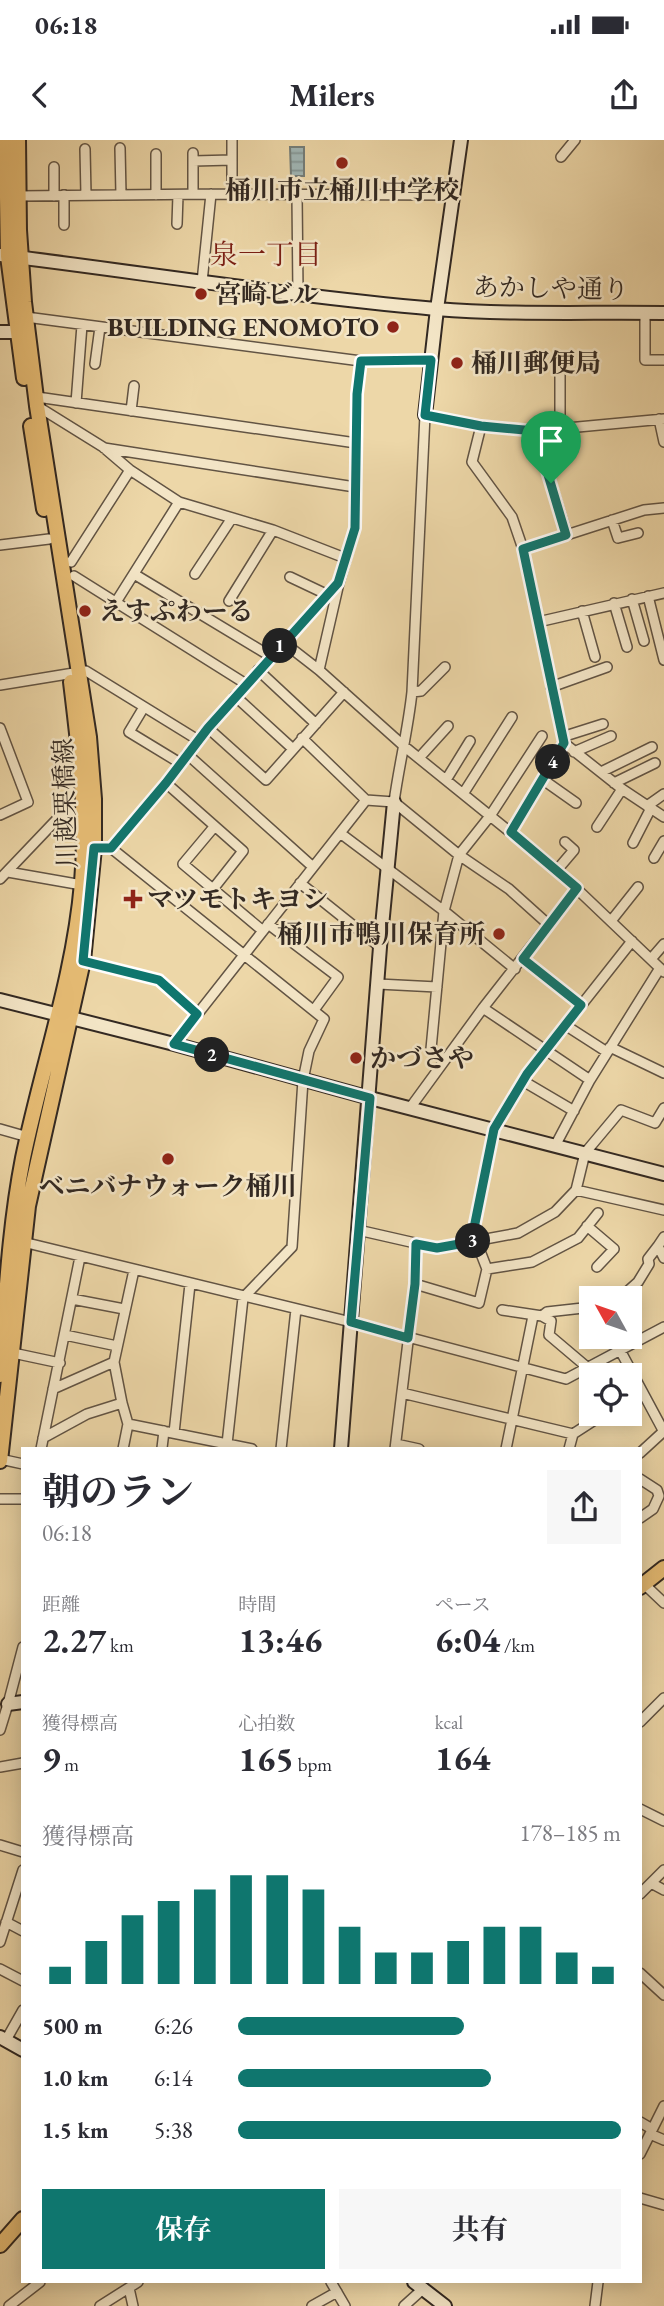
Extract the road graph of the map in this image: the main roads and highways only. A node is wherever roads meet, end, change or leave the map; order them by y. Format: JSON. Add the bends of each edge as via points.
{"nodes":[{"id":1,"x":5,"y":140,"type":"edge"},
{"id":2,"x":20,"y":140,"type":"edge"},
{"id":3,"x":12,"y":162,"type":"junction"},
{"id":4,"x":5,"y":196,"type":"edge"},
{"id":5,"x":10,"y":256,"type":"edge"},
{"id":6,"x":74,"y":673,"type":"junction"},
{"id":7,"x":65,"y":1016,"type":"junction"},
{"id":8,"x":11,"y":1238,"type":"edge"},
{"id":9,"x":0,"y":1375,"type":"edge"},
{"id":10,"x":0,"y":1460,"type":"edge"},
{"id":11,"x":664,"y":1568,"type":"edge"},
{"id":12,"x":642,"y":1585,"type":"edge"},
{"id":13,"x":21,"y":2221,"type":"edge"},
{"id":14,"x":0,"y":2245,"type":"edge"}],
"edges":[{"from":1,"to":3,"type":"main road"},
{"from":2,"to":3,"type":"main road"},
{"from":3,"to":4,"type":"main road","name":"川越栗橋線"},
{"from":4,"to":5,"type":"main road","name":"川越栗橋線"},
{"from":5,"to":6,"type":"main road","name":"川越栗橋線","via":[[49,539]]},
{"from":5,"to":6,"type":"main road","name":"川越栗橋線","via":[[26,317]]},
{"from":6,"to":7,"type":"main road","name":"川越栗橋線","via":[[85,811],[82,885]]},
{"from":6,"to":7,"type":"main road","name":"川越栗橋線","via":[[92,770],[94,848],[83,961]]},
{"from":7,"to":8,"type":"main road","name":"川越栗橋線","via":[[40,1145]]},
{"from":7,"to":8,"type":"main road","name":"川越栗橋線","via":[[28,1137]]},
{"from":8,"to":9,"type":"main road","name":"川越栗橋線"},
{"from":8,"to":10,"type":"main road","name":"川越栗橋線","via":[[13,1353]]},
{"from":11,"to":12,"type":"main road"},
{"from":13,"to":14,"type":"main road"}]}
